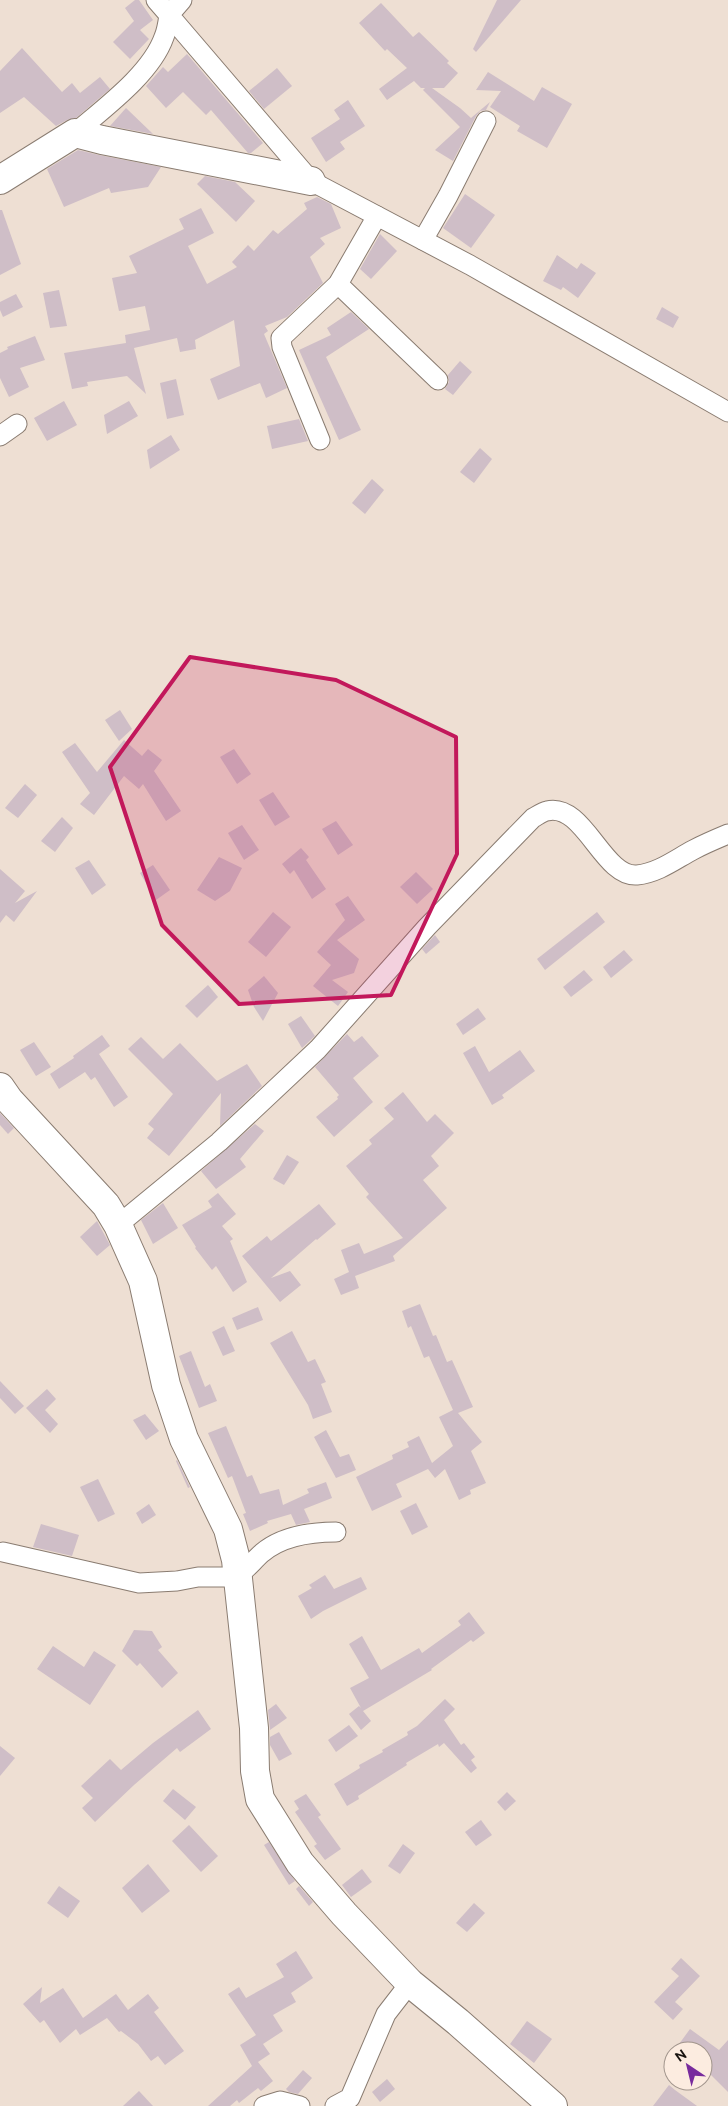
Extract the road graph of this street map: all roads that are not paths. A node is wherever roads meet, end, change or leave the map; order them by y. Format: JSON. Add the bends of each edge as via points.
{"nodes":[{"id":1,"x":156,"y":0,"type":"edge"},
{"id":2,"x":182,"y":0,"type":"edge"},
{"id":3,"x":169,"y":14,"type":"junction"},
{"id":4,"x":486,"y":121,"type":"dead end"},
{"id":5,"x":75,"y":133,"type":"junction"},
{"id":6,"x":0,"y":180,"type":"edge"},
{"id":7,"x":311,"y":181,"type":"junction"},
{"id":8,"x":377,"y":216,"type":"junction"},
{"id":9,"x":423,"y":240,"type":"junction"},
{"id":10,"x":338,"y":284,"type":"junction"},
{"id":11,"x":438,"y":380,"type":"dead end"},
{"id":12,"x":728,"y":412,"type":"edge"},
{"id":13,"x":17,"y":424,"type":"dead end"},
{"id":14,"x":0,"y":436,"type":"edge"},
{"id":15,"x":320,"y":440,"type":"dead end"},
{"id":16,"x":728,"y":834,"type":"edge"},
{"id":17,"x":0,"y":1087,"type":"edge"},
{"id":18,"x":118,"y":1224,"type":"junction"},
{"id":19,"x":336,"y":1532,"type":"dead end"},
{"id":20,"x":3,"y":1552,"type":"dead end"},
{"id":21,"x":236,"y":1577,"type":"junction"},
{"id":22,"x":410,"y":1983,"type":"junction"},
{"id":23,"x":264,"y":2106,"type":"edge"},
{"id":24,"x":300,"y":2106,"type":"edge"},
{"id":25,"x":335,"y":2106,"type":"edge"},
{"id":26,"x":553,"y":2106,"type":"edge"}],
"edges":[{"from":1,"to":3,"type":"street"},
{"from":2,"to":3,"type":"street"},
{"from":3,"to":5,"type":"street","via":[[164,37],[153,57],[125,90]]},
{"from":3,"to":7,"type":"street"},
{"from":4,"to":9,"type":"street"},
{"from":5,"to":6,"type":"street"},
{"from":5,"to":7,"type":"street"},
{"from":7,"to":8,"type":"street"},
{"from":8,"to":9,"type":"street"},
{"from":8,"to":10,"type":"street"},
{"from":9,"to":12,"type":"street"},
{"from":10,"to":11,"type":"street"},
{"from":10,"to":15,"type":"street","via":[[281,338]]},
{"from":13,"to":14,"type":"street"},
{"from":16,"to":18,"type":"street","via":[[662,868],[636,875],[619,869],[577,823],[563,813],[548,811],[533,818],[427,927],[318,1049],[219,1142]]},
{"from":17,"to":18,"type":"street","via":[[106,1205]]},
{"from":18,"to":21,"type":"street","via":[[143,1280],[166,1385],[184,1439],[228,1529],[236,1560]]},
{"from":19,"to":21,"type":"street","via":[[313,1532],[274,1545]]},
{"from":20,"to":21,"type":"street","via":[[139,1583]]},
{"from":21,"to":22,"type":"street","via":[[260,1799],[300,1863]]},
{"from":22,"to":25,"type":"street","via":[[386,2014],[350,2098]]},
{"from":22,"to":26,"type":"street"},
{"from":23,"to":24,"type":"street","via":[[280,2101]]}]}
